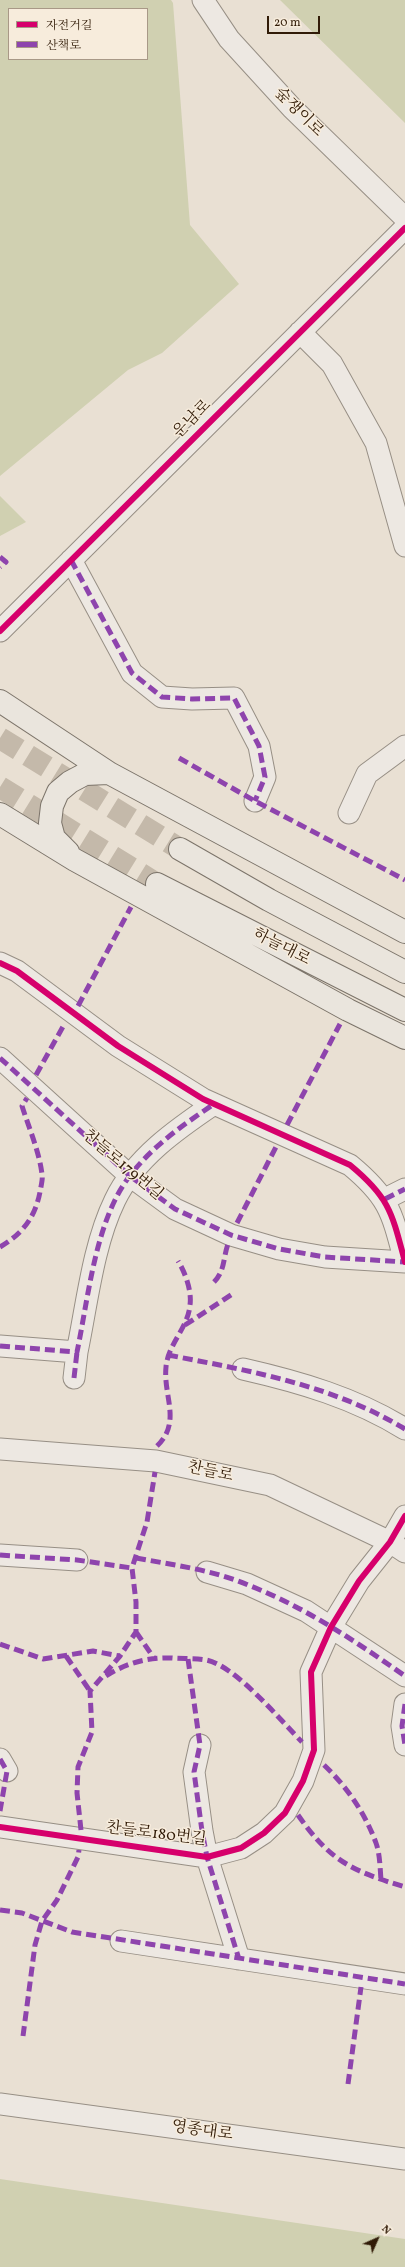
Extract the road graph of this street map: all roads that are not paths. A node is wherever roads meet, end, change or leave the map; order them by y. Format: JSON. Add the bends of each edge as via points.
{"nodes":[{"id":1,"x":202,"y":0,"type":"edge"},
{"id":2,"x":405,"y":218,"type":"edge"},
{"id":3,"x":405,"y":228,"type":"edge"},
{"id":4,"x":300,"y":332,"type":"junction"},
{"id":5,"x":405,"y":546,"type":"edge"},
{"id":6,"x":71,"y":560,"type":"junction"},
{"id":7,"x":0,"y":631,"type":"edge"},
{"id":8,"x":0,"y":701,"type":"edge"},
{"id":9,"x":405,"y":746,"type":"edge"},
{"id":10,"x":109,"y":773,"type":"junction"},
{"id":11,"x":254,"y":801,"type":"dead end"},
{"id":12,"x":349,"y":813,"type":"dead end"},
{"id":13,"x":0,"y":814,"type":"edge"},
{"id":14,"x":180,"y":849,"type":"tunnel mouth"},
{"id":15,"x":75,"y":860,"type":"junction"},
{"id":16,"x":157,"y":884,"type":"tunnel mouth"},
{"id":17,"x":405,"y":932,"type":"edge"},
{"id":18,"x":0,"y":963,"type":"edge"},
{"id":19,"x":405,"y":972,"type":"edge"},
{"id":20,"x":405,"y":1010,"type":"edge"},
{"id":21,"x":405,"y":1038,"type":"edge"},
{"id":22,"x":0,"y":1058,"type":"edge"},
{"id":23,"x":214,"y":1104,"type":"junction"},
{"id":24,"x":130,"y":1176,"type":"junction"},
{"id":25,"x":405,"y":1189,"type":"edge"},
{"id":26,"x":385,"y":1199,"type":"junction"},
{"id":27,"x":405,"y":1262,"type":"edge"},
{"id":28,"x":0,"y":1346,"type":"edge"},
{"id":29,"x":77,"y":1352,"type":"junction"},
{"id":30,"x":243,"y":1369,"type":"dead end"},
{"id":31,"x":74,"y":1378,"type":"dead end"},
{"id":32,"x":405,"y":1429,"type":"edge"},
{"id":33,"x":0,"y":1449,"type":"edge"},
{"id":34,"x":405,"y":1516,"type":"edge"},
{"id":35,"x":398,"y":1547,"type":"edge"},
{"id":36,"x":0,"y":1554,"type":"edge"},
{"id":37,"x":77,"y":1560,"type":"dead end"},
{"id":38,"x":207,"y":1572,"type":"dead end"},
{"id":39,"x":331,"y":1627,"type":"junction"},
{"id":40,"x":405,"y":1676,"type":"edge"},
{"id":41,"x":405,"y":1704,"type":"edge"},
{"id":42,"x":200,"y":1745,"type":"dead end"},
{"id":43,"x":405,"y":1745,"type":"edge"},
{"id":44,"x":0,"y":1828,"type":"edge"},
{"id":45,"x":207,"y":1857,"type":"junction"},
{"id":46,"x":120,"y":1941,"type":"dead end"},
{"id":47,"x":240,"y":1959,"type":"junction"},
{"id":48,"x":405,"y":1984,"type":"edge"},
{"id":49,"x":0,"y":2104,"type":"edge"},
{"id":50,"x":405,"y":2159,"type":"edge"}],
"edges":[{"from":1,"to":2,"type":"street","name":"숲쟁이로","via":[[229,39],[292,108]]},
{"from":3,"to":4,"type":"street","name":"운남로"},
{"from":4,"to":5,"type":"street","via":[[332,364],[376,443]]},
{"from":4,"to":6,"type":"street","name":"운남로"},
{"from":6,"to":7,"type":"street","name":"운남로"},
{"from":6,"to":11,"type":"street","via":[[132,673],[162,697],[192,700],[234,698],[260,746],[265,777]]},
{"from":8,"to":10,"type":"highway"},
{"from":9,"to":12,"type":"street","via":[[367,774]]},
{"from":10,"to":15,"type":"highway","via":[[85,774],[70,782],[58,792],[52,806],[50,823],[54,838]]},
{"from":10,"to":17,"type":"highway"},
{"from":13,"to":15,"type":"highway"},
{"from":14,"to":19,"type":"highway","via":[[269,900]]},
{"from":15,"to":21,"type":"highway","via":[[348,1010]]},
{"from":16,"to":20,"type":"highway","name":"하늘대로"},
{"from":18,"to":23,"type":"street","via":[[17,971],[118,1046]]},
{"from":22,"to":24,"type":"street","name":"찬들로179번길"},
{"from":23,"to":24,"type":"street","via":[[156,1148]]},
{"from":23,"to":26,"type":"street","via":[[350,1164],[370,1181]]},
{"from":24,"to":27,"type":"street","name":"찬들로179번길","via":[[175,1209],[231,1235],[279,1249],[325,1257]]},
{"from":24,"to":29,"type":"street","via":[[115,1199],[101,1236]]},
{"from":25,"to":26,"type":"street"},
{"from":26,"to":27,"type":"street","via":[[394,1219]]},
{"from":28,"to":29,"type":"street"},
{"from":29,"to":31,"type":"street"},
{"from":30,"to":32,"type":"street","via":[[319,1389],[356,1403]]},
{"from":33,"to":35,"type":"street","name":"찬들로","via":[[156,1461],[270,1485]]},
{"from":34,"to":35,"type":"street"},
{"from":35,"to":39,"type":"street","name":"찬들로180번길","via":[[359,1581]]},
{"from":36,"to":37,"type":"street"},
{"from":38,"to":39,"type":"street","via":[[248,1584],[306,1611]]},
{"from":39,"to":40,"type":"street"},
{"from":39,"to":45,"type":"street","name":"찬들로180번길","via":[[311,1672],[314,1750],[303,1781],[285,1813],[264,1833],[241,1848]]},
{"from":41,"to":43,"type":"street","via":[[402,1726]]},
{"from":42,"to":45,"type":"street","via":[[194,1772]]},
{"from":44,"to":45,"type":"street","name":"찬들로180번길"},
{"from":45,"to":47,"type":"street"},
{"from":46,"to":47,"type":"street"},
{"from":47,"to":48,"type":"street"},
{"from":49,"to":50,"type":"street","name":"영종대로"}]}
